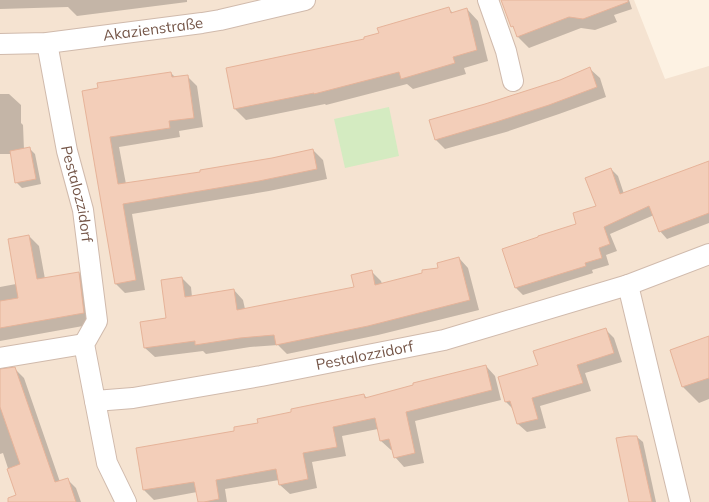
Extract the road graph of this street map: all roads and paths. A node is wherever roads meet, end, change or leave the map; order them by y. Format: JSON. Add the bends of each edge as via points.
{"nodes":[{"id":1,"x":305,"y":0,"type":"edge"},
{"id":2,"x":488,"y":0,"type":"edge"},
{"id":3,"x":47,"y":42,"type":"junction"},
{"id":4,"x":0,"y":44,"type":"edge"},
{"id":5,"x":513,"y":81,"type":"dead end"},
{"id":6,"x":709,"y":254,"type":"edge"},
{"id":7,"x":628,"y":285,"type":"junction"},
{"id":8,"x":84,"y":344,"type":"junction"},
{"id":9,"x":0,"y":358,"type":"edge"},
{"id":10,"x":95,"y":401,"type":"junction"},
{"id":11,"x":126,"y":502,"type":"edge"},
{"id":12,"x":680,"y":502,"type":"edge"}],
"edges":[{"from":1,"to":3,"type":"street","name":"Akazienstraße","via":[[202,23]]},
{"from":2,"to":5,"type":"street","via":[[506,51]]},
{"from":3,"to":4,"type":"street","name":"Akazienstraße"},
{"from":3,"to":8,"type":"street","name":"Pestalozzidorf","via":[[67,150],[83,210],[96,321]]},
{"from":6,"to":7,"type":"street","name":"Pestalozzidorf"},
{"from":7,"to":10,"type":"street","name":"Pestalozzidorf","via":[[444,340],[261,376],[132,398]]},
{"from":7,"to":12,"type":"street"},
{"from":8,"to":9,"type":"street"},
{"from":8,"to":10,"type":"street"},
{"from":10,"to":11,"type":"street","via":[[107,463]]}]}
